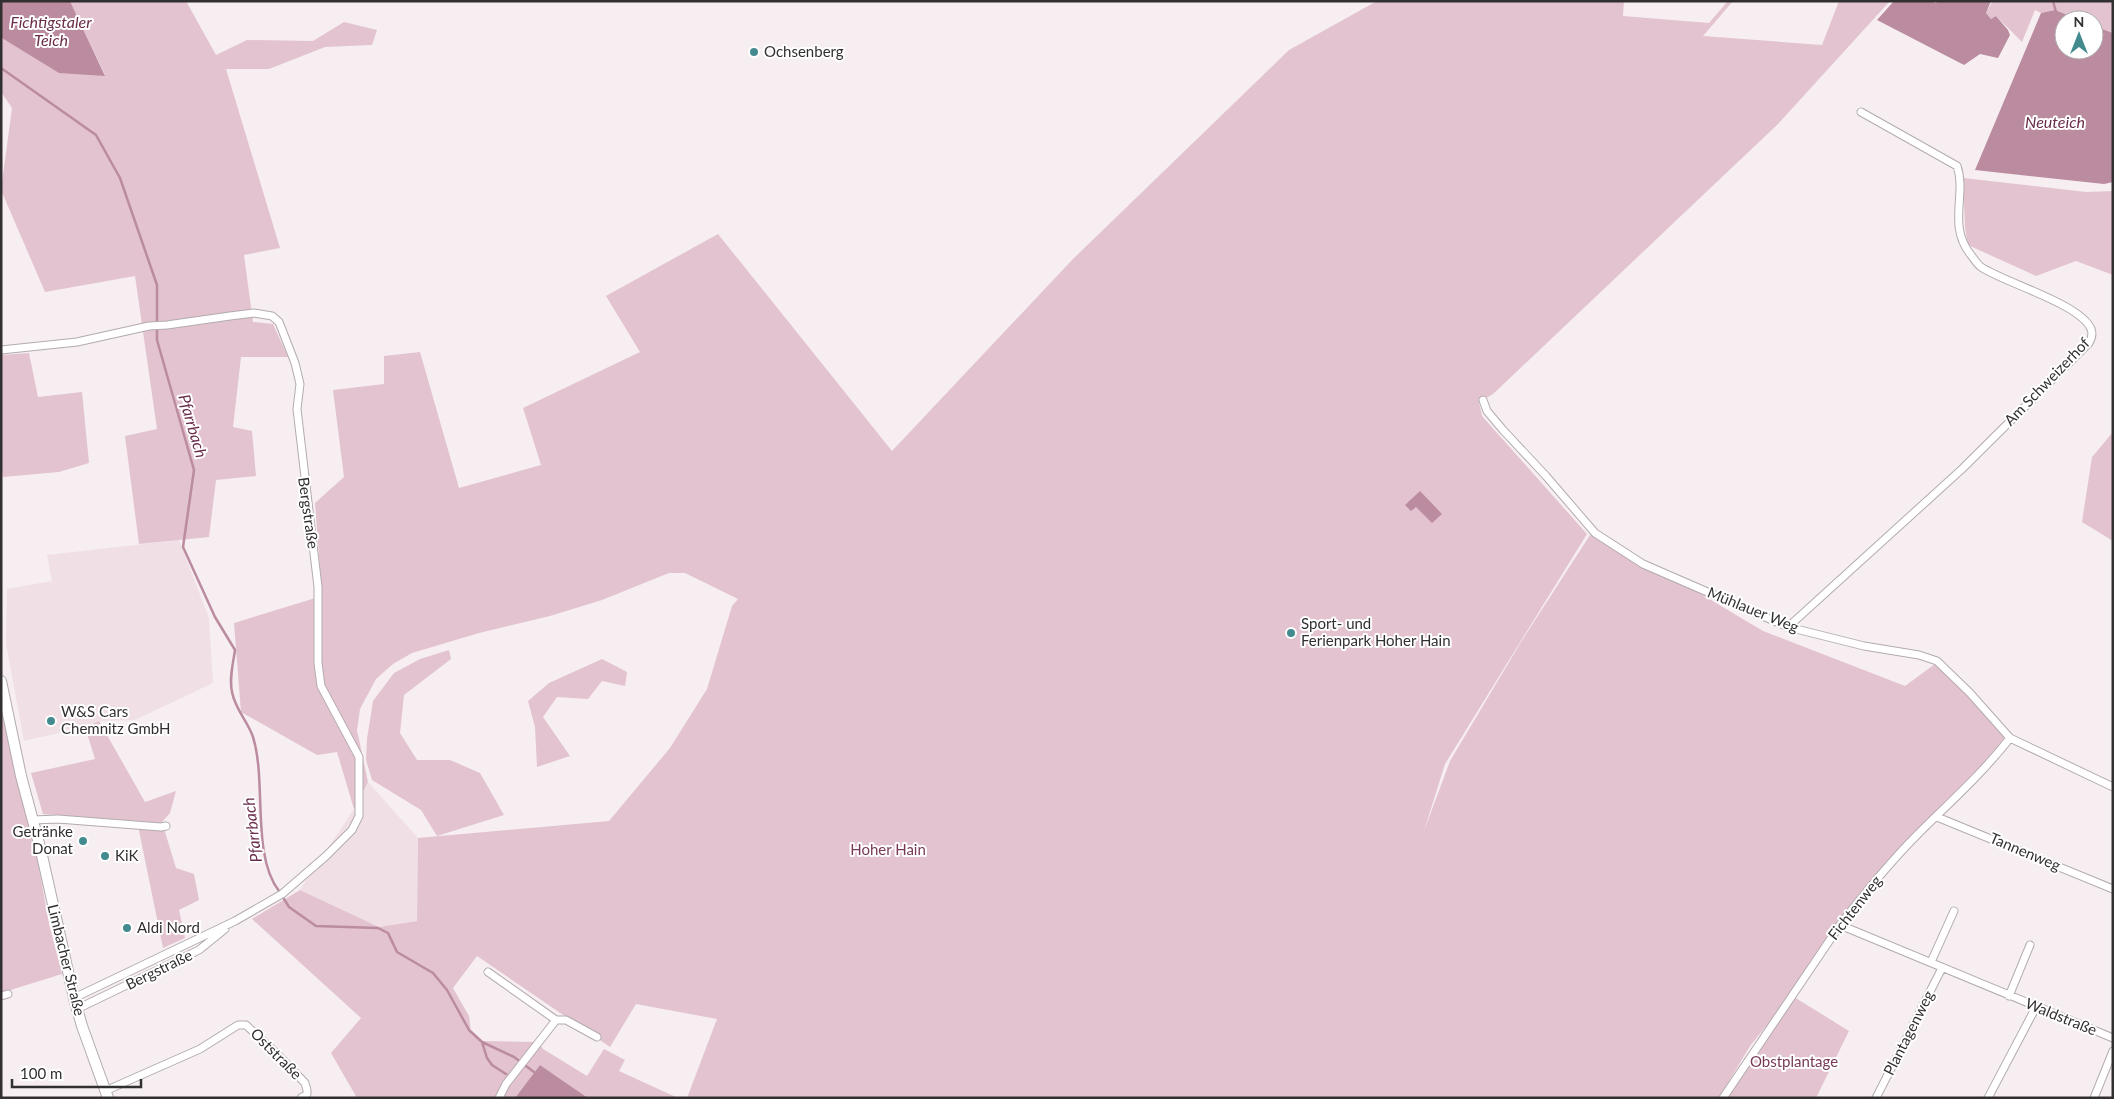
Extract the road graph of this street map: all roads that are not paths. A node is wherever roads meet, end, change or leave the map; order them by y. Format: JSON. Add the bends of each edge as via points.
{"nodes":[{"id":1,"x":1862,"y":112,"type":"dead end"},
{"id":2,"x":1,"y":350,"type":"edge"},
{"id":3,"x":1483,"y":400,"type":"dead end"},
{"id":4,"x":1788,"y":627,"type":"junction"},
{"id":5,"x":1,"y":681,"type":"edge"},
{"id":6,"x":2010,"y":738,"type":"junction"},
{"id":7,"x":2113,"y":787,"type":"edge"},
{"id":8,"x":1937,"y":816,"type":"junction"},
{"id":9,"x":33,"y":820,"type":"junction"},
{"id":10,"x":166,"y":826,"type":"dead end"},
{"id":11,"x":2113,"y":889,"type":"edge"},
{"id":12,"x":1954,"y":911,"type":"dead end"},
{"id":13,"x":235,"y":921,"type":"junction"},
{"id":14,"x":1840,"y":925,"type":"junction"},
{"id":15,"x":2030,"y":945,"type":"dead end"},
{"id":16,"x":1931,"y":962,"type":"junction"},
{"id":17,"x":1942,"y":968,"type":"junction"},
{"id":18,"x":488,"y":972,"type":"dead end"},
{"id":19,"x":2009,"y":996,"type":"junction"},
{"id":20,"x":74,"y":998,"type":"junction"},
{"id":21,"x":2036,"y":1007,"type":"junction"},
{"id":22,"x":77,"y":1009,"type":"junction"},
{"id":23,"x":556,"y":1020,"type":"junction"},
{"id":24,"x":597,"y":1037,"type":"dead end"},
{"id":25,"x":2113,"y":1038,"type":"edge"},
{"id":26,"x":2113,"y":1051,"type":"edge"},
{"id":27,"x":107,"y":1094,"type":"edge"},
{"id":28,"x":301,"y":1098,"type":"edge"},
{"id":29,"x":499,"y":1098,"type":"edge"},
{"id":30,"x":1723,"y":1098,"type":"edge"},
{"id":31,"x":1876,"y":1098,"type":"edge"},
{"id":32,"x":1988,"y":1098,"type":"edge"},
{"id":33,"x":2094,"y":1098,"type":"edge"}],
"edges":[{"from":1,"to":4,"type":"street","name":"Am Schweizerhof","via":[[1957,166],[1960,174],[1958,216],[1966,249],[1980,266],[2075,313],[2091,328],[2092,337],[1962,469]]},
{"from":2,"to":13,"type":"street","name":"Bergstraße","via":[[77,342],[148,326],[254,313],[272,316],[279,322],[300,384],[296,409],[318,587],[318,664],[322,686],[359,757],[359,816],[352,830],[294,884]]},
{"from":3,"to":4,"type":"street","name":"Mühlauer Weg","via":[[1486,411],[1502,430],[1600,536],[1643,564]]},
{"from":4,"to":6,"type":"street","name":"Mühlauer Weg","via":[[1937,661]]},
{"from":5,"to":9,"type":"street","name":"Limbacher Straße"},
{"from":6,"to":7,"type":"street","name":"Mühlauer Weg"},
{"from":6,"to":8,"type":"street","name":"Fichtenweg","via":[[1993,760]]},
{"from":8,"to":11,"type":"street","name":"Tannenweg"},
{"from":8,"to":14,"type":"street","name":"Fichtenweg","via":[[1882,873]]},
{"from":9,"to":10,"type":"street","via":[[50,818]]},
{"from":9,"to":20,"type":"street","name":"Limbacher Straße"},
{"from":12,"to":16,"type":"street"},
{"from":13,"to":20,"type":"street","name":"Bergstraße"},
{"from":13,"to":22,"type":"street","name":"Bergstraße","via":[[199,950]]},
{"from":14,"to":16,"type":"street","name":"Waldstraße"},
{"from":14,"to":30,"type":"street","name":"Fichtenweg"},
{"from":15,"to":19,"type":"street","name":"Waldstraße"},
{"from":16,"to":17,"type":"street","name":"Waldstraße"},
{"from":17,"to":19,"type":"street","name":"Waldstraße"},
{"from":17,"to":31,"type":"street","name":"Plantagenweg"},
{"from":18,"to":23,"type":"street"},
{"from":19,"to":21,"type":"street","name":"Waldstraße"},
{"from":20,"to":22,"type":"street","name":"Limbacher Straße"},
{"from":21,"to":25,"type":"street","name":"Waldstraße"},
{"from":21,"to":32,"type":"street"},
{"from":22,"to":27,"type":"street","name":"Limbacher Straße"},
{"from":23,"to":24,"type":"street","via":[[566,1020]]},
{"from":23,"to":29,"type":"street","via":[[506,1084]]},
{"from":26,"to":33,"type":"street"},
{"from":27,"to":28,"type":"street","name":"Oststraße","via":[[200,1049],[238,1025],[246,1025],[305,1084],[306,1094]]}]}
